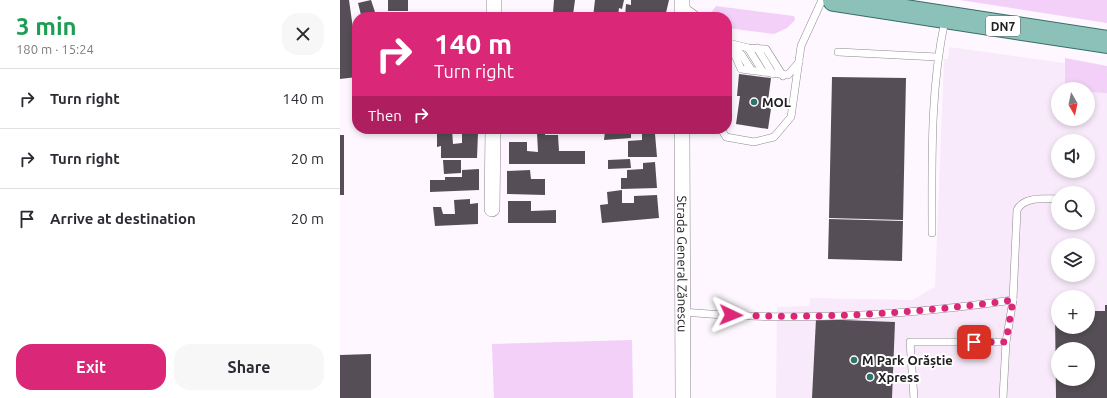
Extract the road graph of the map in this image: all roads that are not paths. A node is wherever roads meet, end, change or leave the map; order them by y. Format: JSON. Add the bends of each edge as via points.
{"nodes":[{"id":1,"x":494,"y":0,"type":"edge"},
{"id":2,"x":822,"y":0,"type":"edge"},
{"id":3,"x":834,"y":0,"type":"edge"},
{"id":4,"x":494,"y":12,"type":"edge"},
{"id":5,"x":945,"y":17,"type":"junction"},
{"id":6,"x":1107,"y":42,"type":"edge"},
{"id":7,"x":732,"y":44,"type":"edge"},
{"id":8,"x":748,"y":48,"type":"junction"},
{"id":9,"x":757,"y":48,"type":"junction"},
{"id":10,"x":732,"y":51,"type":"edge"},
{"id":11,"x":838,"y":52,"type":"dead end"},
{"id":12,"x":937,"y":57,"type":"junction"},
{"id":13,"x":799,"y":62,"type":"junction"},
{"id":14,"x":763,"y":72,"type":"junction"},
{"id":15,"x":773,"y":74,"type":"junction"},
{"id":16,"x":783,"y":76,"type":"junction"},
{"id":17,"x":493,"y":134,"type":"edge"},
{"id":18,"x":682,"y":134,"type":"edge"},
{"id":19,"x":724,"y":134,"type":"edge"},
{"id":20,"x":1051,"y":199,"type":"edge"},
{"id":21,"x":492,"y":209,"type":"dead end"},
{"id":22,"x":932,"y":233,"type":"dead end"},
{"id":23,"x":1013,"y":300,"type":"junction"},
{"id":24,"x":682,"y":312,"type":"junction"},
{"id":25,"x":1006,"y":342,"type":"junction"},
{"id":26,"x":683,"y":398,"type":"edge"},
{"id":27,"x":914,"y":398,"type":"edge"},
{"id":28,"x":1003,"y":398,"type":"edge"}],
"edges":[{"from":1,"to":4,"type":"street"},
{"from":2,"to":13,"type":"lane","via":[[801,46]]},
{"from":3,"to":5,"type":"main road","number":"DN7"},
{"from":5,"to":6,"type":"main road","number":"DN7"},
{"from":5,"to":12,"type":"lane"},
{"from":7,"to":8,"type":"lane"},
{"from":8,"to":9,"type":"lane"},
{"from":8,"to":14,"type":"lane"},
{"from":9,"to":15,"type":"lane"},
{"from":9,"to":16,"type":"lane","via":[[766,49]]},
{"from":10,"to":14,"type":"lane","via":[[741,69]]},
{"from":11,"to":12,"type":"lane"},
{"from":12,"to":22,"type":"lane","via":[[932,150]]},
{"from":13,"to":16,"type":"lane","via":[[788,75]]},
{"from":13,"to":19,"type":"lane","via":[[791,117],[774,137],[754,142],[726,137]]},
{"from":14,"to":15,"type":"lane"},
{"from":15,"to":16,"type":"lane"},
{"from":17,"to":21,"type":"street"},
{"from":18,"to":24,"type":"street","name":"Strada General Zănescu"},
{"from":20,"to":23,"type":"lane","via":[[1031,200],[1017,210]]},
{"from":23,"to":24,"type":"lane","via":[[893,314],[793,318]]},
{"from":23,"to":25,"type":"lane"},
{"from":24,"to":26,"type":"street","name":"Strada General Zănescu"},
{"from":25,"to":27,"type":"lane","via":[[910,342]]},
{"from":25,"to":28,"type":"lane"}]}
